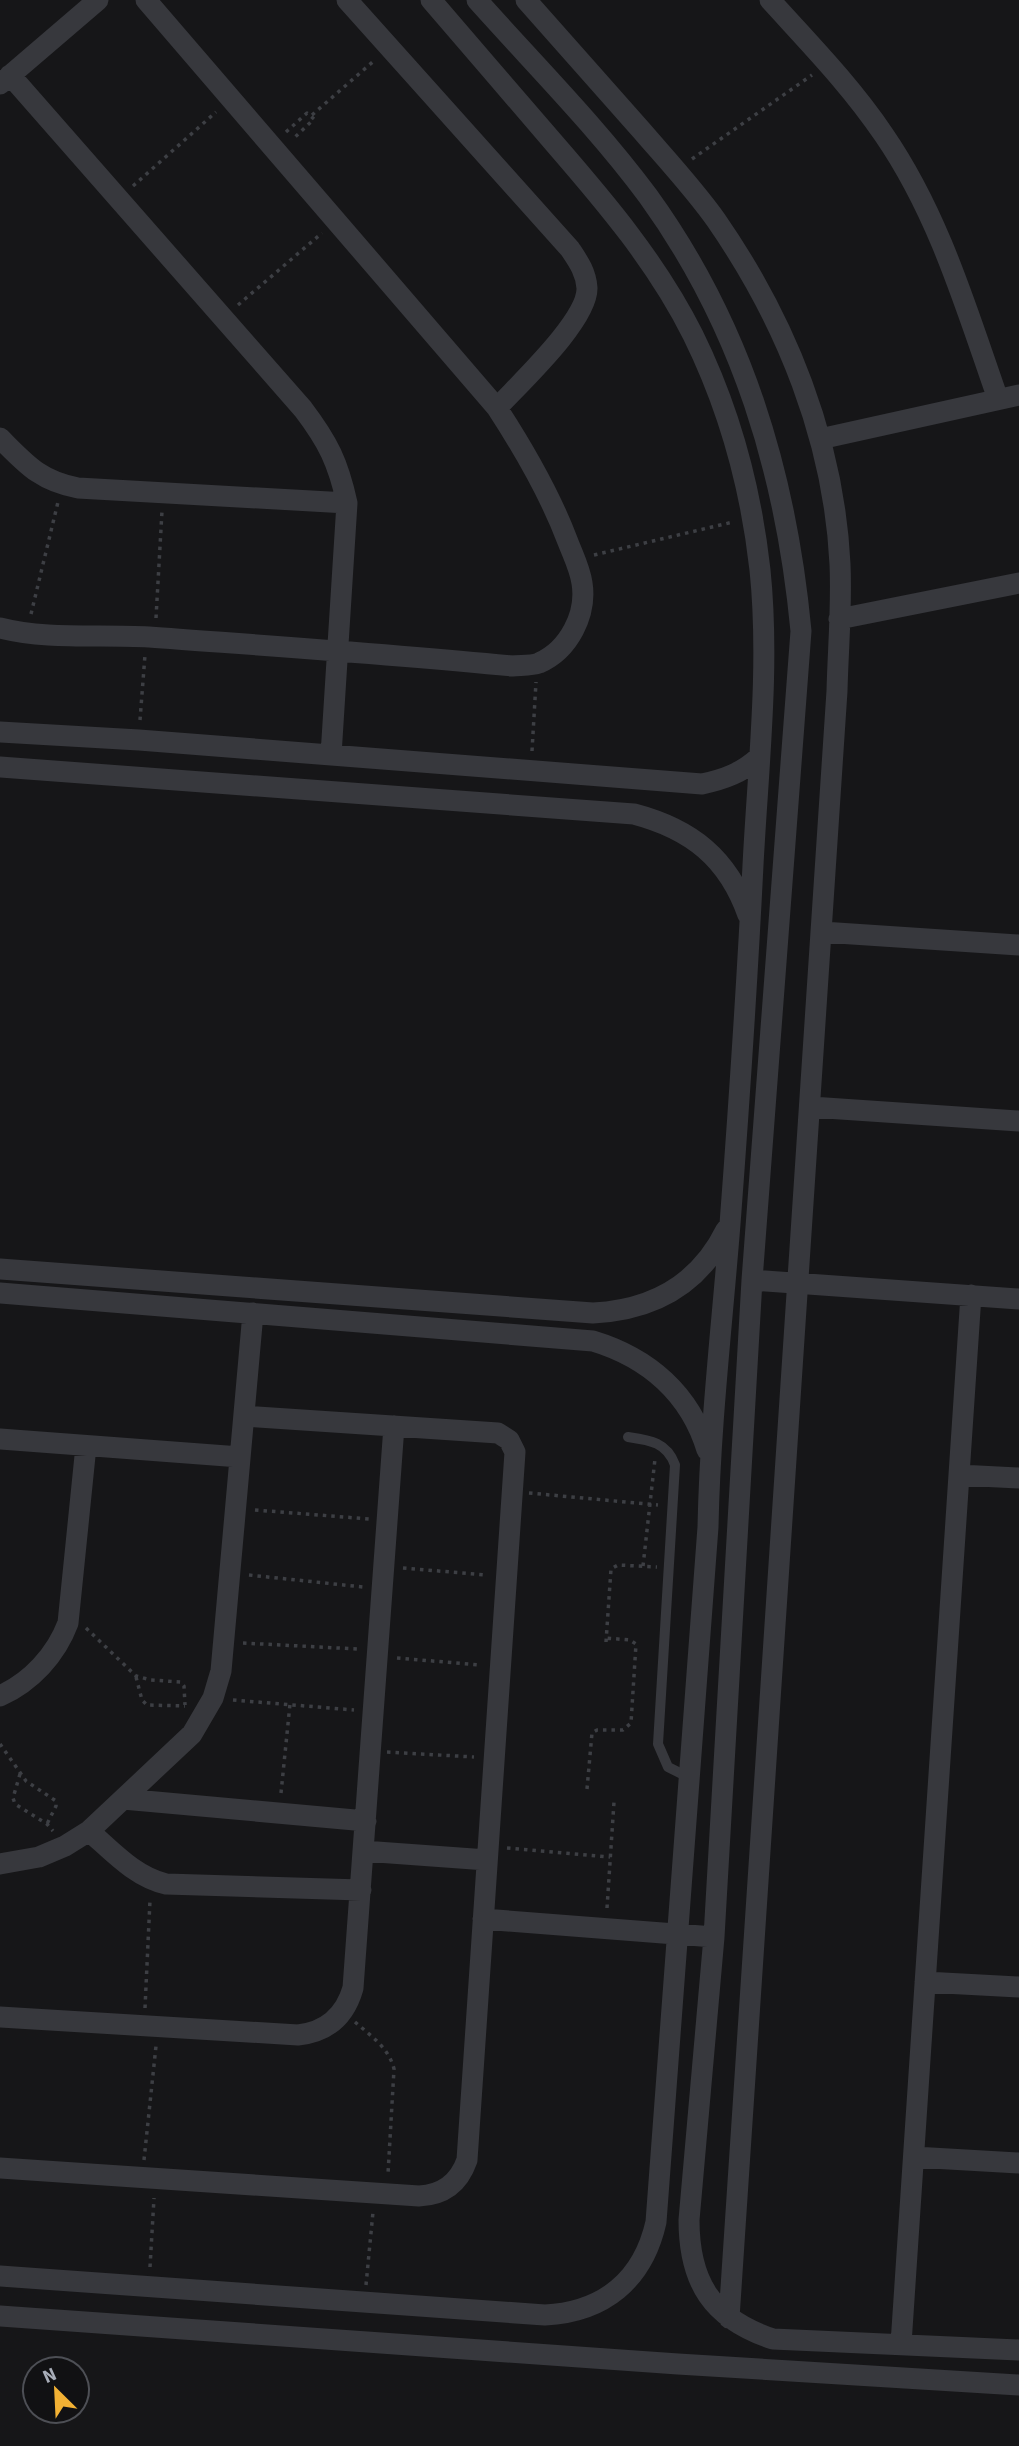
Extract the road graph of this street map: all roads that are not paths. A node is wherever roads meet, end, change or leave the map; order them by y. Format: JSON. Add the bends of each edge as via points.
{"nodes":[{"id":1,"x":98,"y":0,"type":"edge"},
{"id":2,"x":146,"y":0,"type":"edge"},
{"id":3,"x":347,"y":0,"type":"edge"},
{"id":4,"x":431,"y":0,"type":"edge"},
{"id":5,"x":477,"y":0,"type":"edge"},
{"id":6,"x":526,"y":0,"type":"edge"},
{"id":7,"x":771,"y":0,"type":"edge"},
{"id":8,"x":5,"y":80,"type":"edge"},
{"id":9,"x":1019,"y":394,"type":"edge"},
{"id":10,"x":998,"y":399,"type":"junction"},
{"id":11,"x":497,"y":408,"type":"junction"},
{"id":12,"x":0,"y":438,"type":"edge"},
{"id":13,"x":820,"y":439,"type":"junction"},
{"id":14,"x":347,"y":503,"type":"junction"},
{"id":15,"x":1019,"y":583,"type":"edge"},
{"id":16,"x":839,"y":619,"type":"junction"},
{"id":17,"x":0,"y":628,"type":"edge"},
{"id":18,"x":339,"y":650,"type":"junction"},
{"id":19,"x":0,"y":732,"type":"edge"},
{"id":20,"x":331,"y":755,"type":"junction"},
{"id":21,"x":758,"y":758,"type":"junction"},
{"id":22,"x":0,"y":767,"type":"edge"},
{"id":23,"x":750,"y":922,"type":"junction"},
{"id":24,"x":822,"y":932,"type":"junction"},
{"id":25,"x":1019,"y":945,"type":"edge"},
{"id":26,"x":811,"y":1107,"type":"junction"},
{"id":27,"x":1019,"y":1121,"type":"edge"},
{"id":28,"x":730,"y":1222,"type":"junction"},
{"id":29,"x":0,"y":1269,"type":"edge"},
{"id":30,"x":752,"y":1280,"type":"junction"},
{"id":31,"x":799,"y":1283,"type":"junction"},
{"id":32,"x":0,"y":1293,"type":"edge"},
{"id":33,"x":971,"y":1295,"type":"junction"},
{"id":34,"x":1019,"y":1299,"type":"edge"},
{"id":35,"x":253,"y":1313,"type":"junction"},
{"id":36,"x":244,"y":1416,"type":"junction"},
{"id":37,"x":394,"y":1426,"type":"junction"},
{"id":38,"x":628,"y":1437,"type":"dead end"},
{"id":39,"x":0,"y":1439,"type":"edge"},
{"id":40,"x":86,"y":1446,"type":"junction"},
{"id":41,"x":240,"y":1457,"type":"junction"},
{"id":42,"x":710,"y":1458,"type":"junction"},
{"id":43,"x":959,"y":1475,"type":"junction"},
{"id":44,"x":1019,"y":1478,"type":"edge"},
{"id":45,"x":0,"y":1696,"type":"edge"},
{"id":46,"x":690,"y":1778,"type":"junction"},
{"id":47,"x":123,"y":1799,"type":"junction"},
{"id":48,"x":366,"y":1822,"type":"junction"},
{"id":49,"x":89,"y":1831,"type":"junction"},
{"id":50,"x":363,"y":1851,"type":"junction"},
{"id":51,"x":487,"y":1853,"type":"junction"},
{"id":52,"x":0,"y":1864,"type":"edge"},
{"id":53,"x":361,"y":1890,"type":"junction"},
{"id":54,"x":483,"y":1919,"type":"junction"},
{"id":55,"x":678,"y":1934,"type":"junction"},
{"id":56,"x":714,"y":1937,"type":"junction"},
{"id":57,"x":925,"y":1982,"type":"junction"},
{"id":58,"x":1019,"y":1987,"type":"edge"},
{"id":59,"x":0,"y":2017,"type":"edge"},
{"id":60,"x":914,"y":2157,"type":"junction"},
{"id":61,"x":1019,"y":2163,"type":"edge"},
{"id":62,"x":0,"y":2168,"type":"edge"},
{"id":63,"x":0,"y":2276,"type":"edge"},
{"id":64,"x":356,"y":2302,"type":"junction"},
{"id":65,"x":0,"y":2316,"type":"edge"},
{"id":66,"x":729,"y":2318,"type":"junction"},
{"id":67,"x":347,"y":2340,"type":"junction"},
{"id":68,"x":901,"y":2344,"type":"junction"},
{"id":69,"x":1019,"y":2350,"type":"edge"},
{"id":70,"x":1019,"y":2385,"type":"edge"}],
"edges":[{"from":1,"to":8,"type":"street"},
{"from":2,"to":11,"type":"street"},
{"from":3,"to":11,"type":"street","via":[[583,267],[587,289],[581,312]]},
{"from":4,"to":21,"type":"street","via":[[616,215],[693,335],[721,402],[752,517],[763,628]]},
{"from":5,"to":30,"type":"street","via":[[616,156],[676,239],[708,293],[745,374],[785,513],[801,631]]},
{"from":6,"to":13,"type":"street","via":[[715,218],[766,302],[802,380]]},
{"from":7,"to":10,"type":"street","via":[[852,92],[925,206]]},
{"from":8,"to":14,"type":"street","via":[[118,198],[303,409],[340,468]]},
{"from":9,"to":10,"type":"street"},
{"from":10,"to":13,"type":"street"},
{"from":11,"to":18,"type":"street","via":[[531,461],[575,559],[582,609],[573,633],[559,650],[538,663],[512,666]]},
{"from":12,"to":14,"type":"street","via":[[32,470],[78,488]]},
{"from":13,"to":16,"type":"street","via":[[840,564]]},
{"from":14,"to":18,"type":"street"},
{"from":15,"to":16,"type":"street"},
{"from":16,"to":24,"type":"street"},
{"from":17,"to":18,"type":"street"},
{"from":18,"to":20,"type":"street"},
{"from":19,"to":20,"type":"street"},
{"from":20,"to":21,"type":"street","via":[[702,783],[723,780]]},
{"from":21,"to":23,"type":"street"},
{"from":22,"to":23,"type":"street","via":[[634,814],[661,821],[708,851],[727,872]]},
{"from":23,"to":28,"type":"street"},
{"from":24,"to":25,"type":"street"},
{"from":24,"to":26,"type":"street"},
{"from":26,"to":27,"type":"street"},
{"from":26,"to":31,"type":"street"},
{"from":28,"to":29,"type":"street","via":[[708,1260],[675,1289],[636,1308],[603,1313]]},
{"from":28,"to":42,"type":"street"},
{"from":30,"to":31,"type":"street"},
{"from":30,"to":56,"type":"street"},
{"from":31,"to":33,"type":"street"},
{"from":31,"to":66,"type":"street"},
{"from":32,"to":35,"type":"street"},
{"from":33,"to":34,"type":"street"},
{"from":33,"to":43,"type":"street"},
{"from":35,"to":36,"type":"street"},
{"from":35,"to":42,"type":"street","via":[[593,1341],[652,1369],[682,1399]]},
{"from":36,"to":37,"type":"street"},
{"from":36,"to":41,"type":"street"},
{"from":37,"to":48,"type":"street"},
{"from":37,"to":51,"type":"street","via":[[498,1433],[509,1440],[515,1452]]},
{"from":38,"to":46,"type":"lane","via":[[656,1443],[666,1449],[675,1465],[658,1744],[668,1767]]},
{"from":39,"to":40,"type":"street"},
{"from":40,"to":41,"type":"street"},
{"from":40,"to":45,"type":"street","via":[[65,1633],[48,1658]]},
{"from":41,"to":47,"type":"street","via":[[220,1671],[210,1704],[182,1744]]},
{"from":42,"to":46,"type":"street"},
{"from":43,"to":44,"type":"street"},
{"from":43,"to":57,"type":"street"},
{"from":46,"to":55,"type":"street"},
{"from":47,"to":48,"type":"street"},
{"from":47,"to":49,"type":"street"},
{"from":48,"to":50,"type":"street"},
{"from":49,"to":52,"type":"street","via":[[38,1857]]},
{"from":49,"to":53,"type":"street","via":[[124,1862],[166,1884]]},
{"from":50,"to":51,"type":"street"},
{"from":50,"to":53,"type":"street"},
{"from":51,"to":54,"type":"street"},
{"from":53,"to":59,"type":"street","via":[[354,1988],[334,2022],[311,2034]]},
{"from":54,"to":55,"type":"street"},
{"from":54,"to":62,"type":"street","via":[[467,2160],[458,2179],[440,2192],[419,2196]]},
{"from":55,"to":56,"type":"street"},
{"from":55,"to":64,"type":"street","via":[[656,2222],[652,2239],[625,2283],[604,2299],[563,2314]]},
{"from":56,"to":66,"type":"street","via":[[689,2248],[697,2276]]},
{"from":57,"to":58,"type":"street"},
{"from":57,"to":60,"type":"street"},
{"from":60,"to":61,"type":"street"},
{"from":60,"to":68,"type":"street"},
{"from":63,"to":64,"type":"street"},
{"from":64,"to":67,"type":"street"},
{"from":65,"to":67,"type":"street"},
{"from":66,"to":68,"type":"street","via":[[773,2339]]},
{"from":67,"to":70,"type":"street"},
{"from":68,"to":69,"type":"street"}]}
